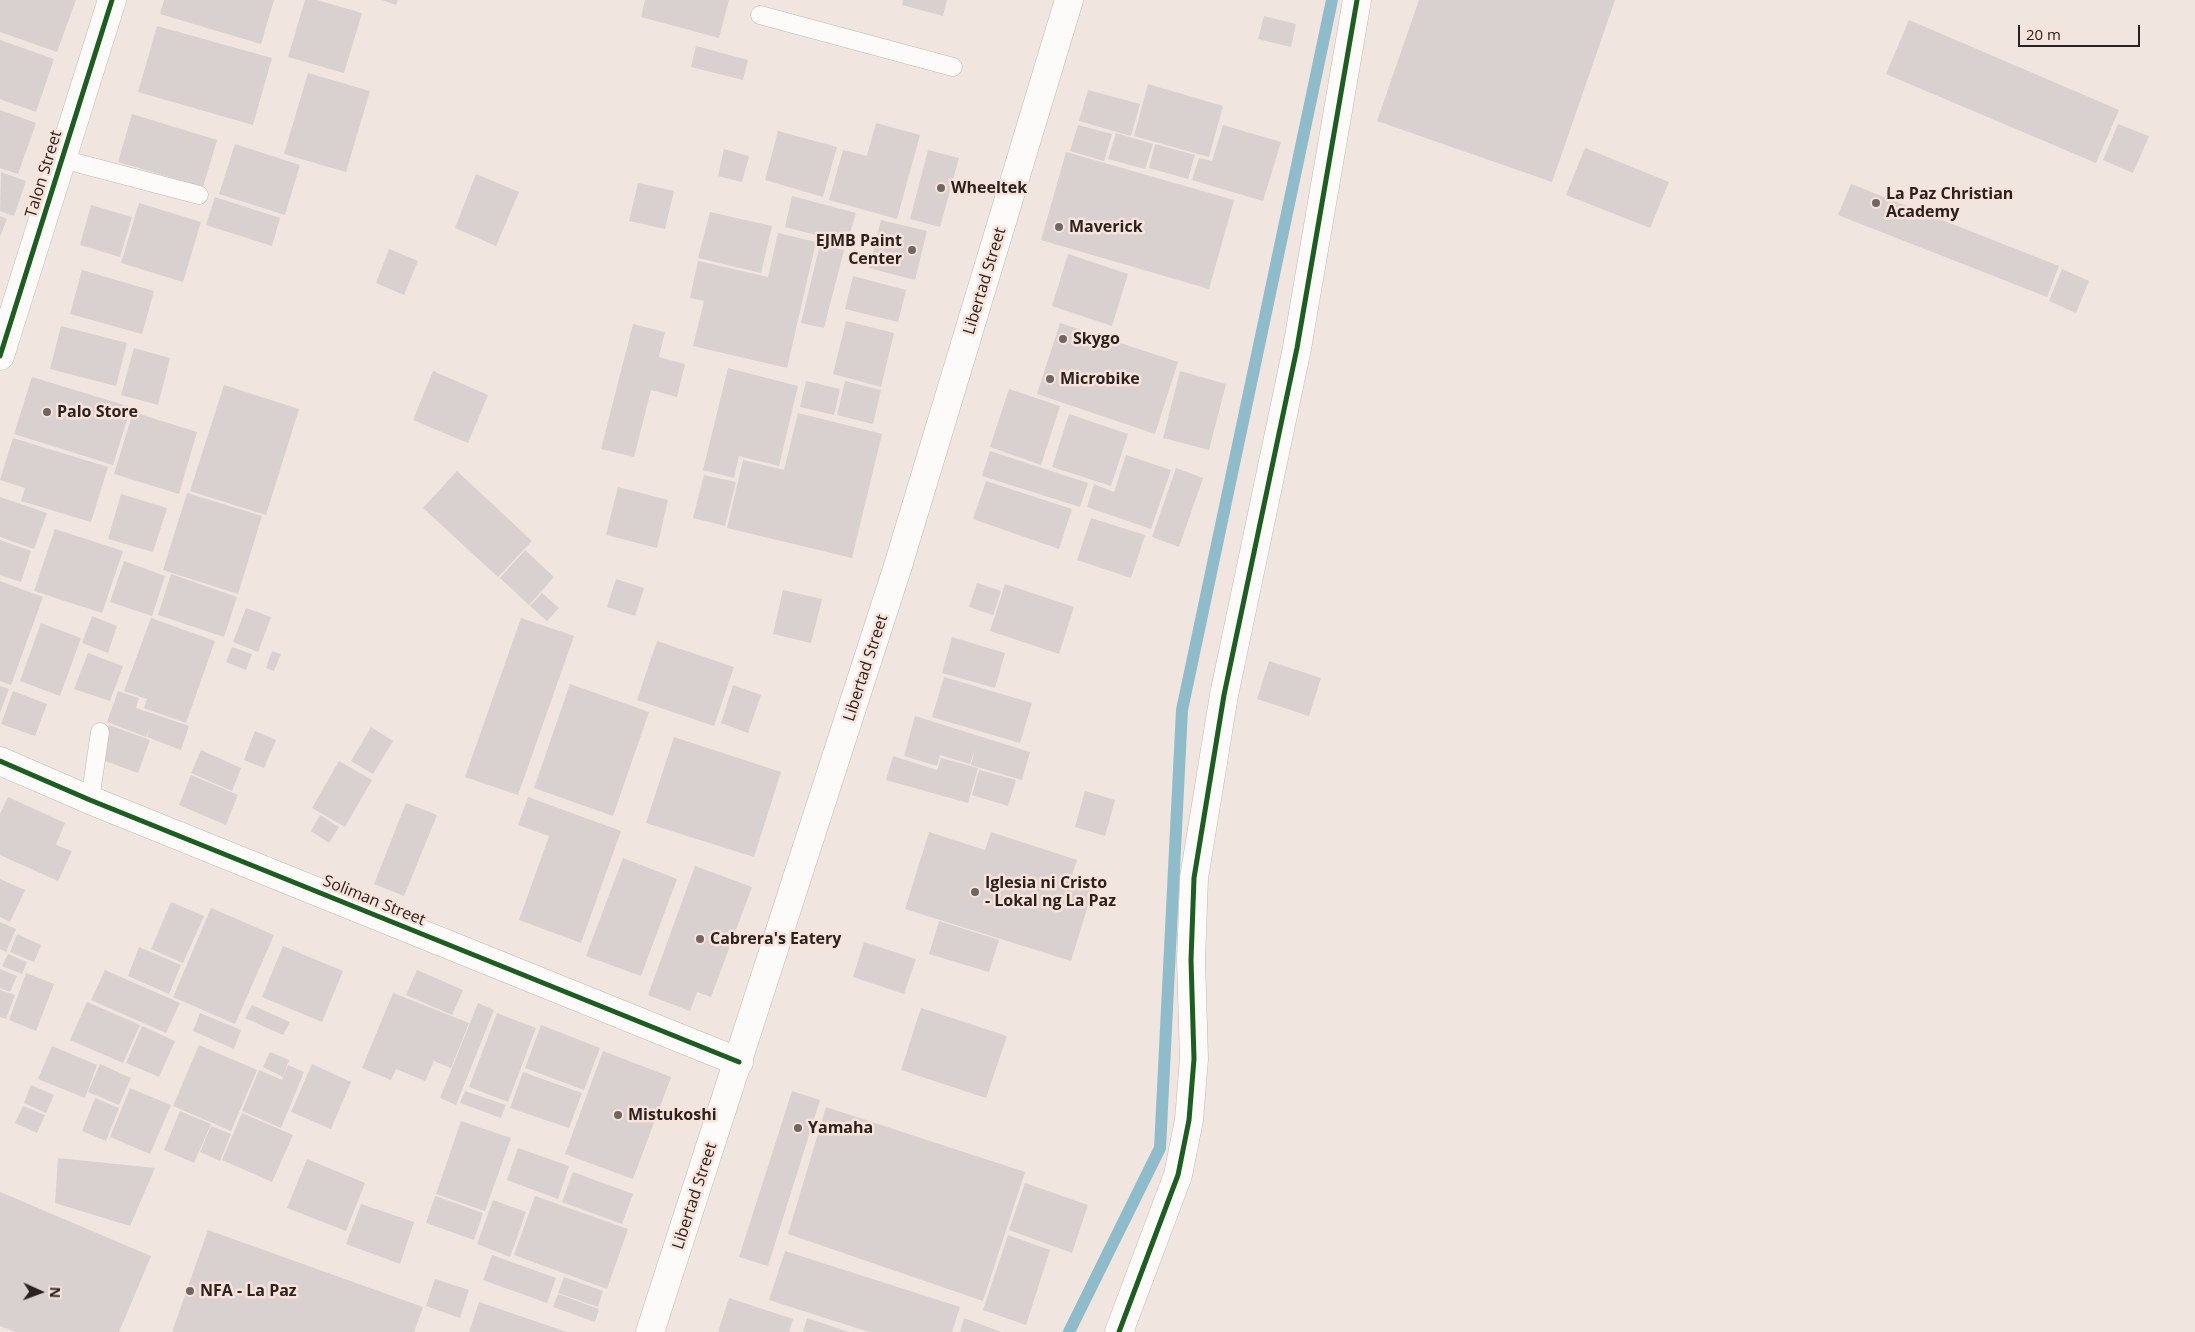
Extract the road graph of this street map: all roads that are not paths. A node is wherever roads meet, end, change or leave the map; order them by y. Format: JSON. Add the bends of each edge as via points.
{"nodes":[{"id":1,"x":112,"y":0,"type":"edge"},
{"id":2,"x":1070,"y":0,"type":"edge"},
{"id":3,"x":1357,"y":0,"type":"edge"},
{"id":4,"x":760,"y":15,"type":"dead end"},
{"id":5,"x":954,"y":67,"type":"dead end"},
{"id":6,"x":62,"y":159,"type":"junction"},
{"id":7,"x":199,"y":195,"type":"dead end"},
{"id":8,"x":8,"y":301,"type":"edge"},
{"id":9,"x":0,"y":356,"type":"edge"},
{"id":10,"x":100,"y":732,"type":"dead end"},
{"id":11,"x":0,"y":761,"type":"edge"},
{"id":12,"x":90,"y":800,"type":"junction"},
{"id":13,"x":739,"y":1062,"type":"junction"},
{"id":14,"x":650,"y":1332,"type":"edge"},
{"id":15,"x":1119,"y":1332,"type":"edge"}],
"edges":[{"from":1,"to":6,"type":"main road","name":"Talon Street"},
{"from":2,"to":13,"type":"main road","name":"Libertad Street","via":[[898,568]]},
{"from":3,"to":15,"type":"main road","via":[[1296,348],[1224,695],[1194,878],[1191,960],[1194,1059],[1189,1120],[1178,1175]]},
{"from":4,"to":5,"type":"lane"},
{"from":6,"to":7,"type":"lane"},
{"from":6,"to":8,"type":"main road","name":"Talon Street"},
{"from":8,"to":9,"type":"main road","name":"Talon Street"},
{"from":10,"to":12,"type":"lane"},
{"from":11,"to":12,"type":"main road","name":"Soliman Street"},
{"from":12,"to":13,"type":"main road","name":"Soliman Street"},
{"from":13,"to":14,"type":"main road","name":"Libertad Street"}]}
